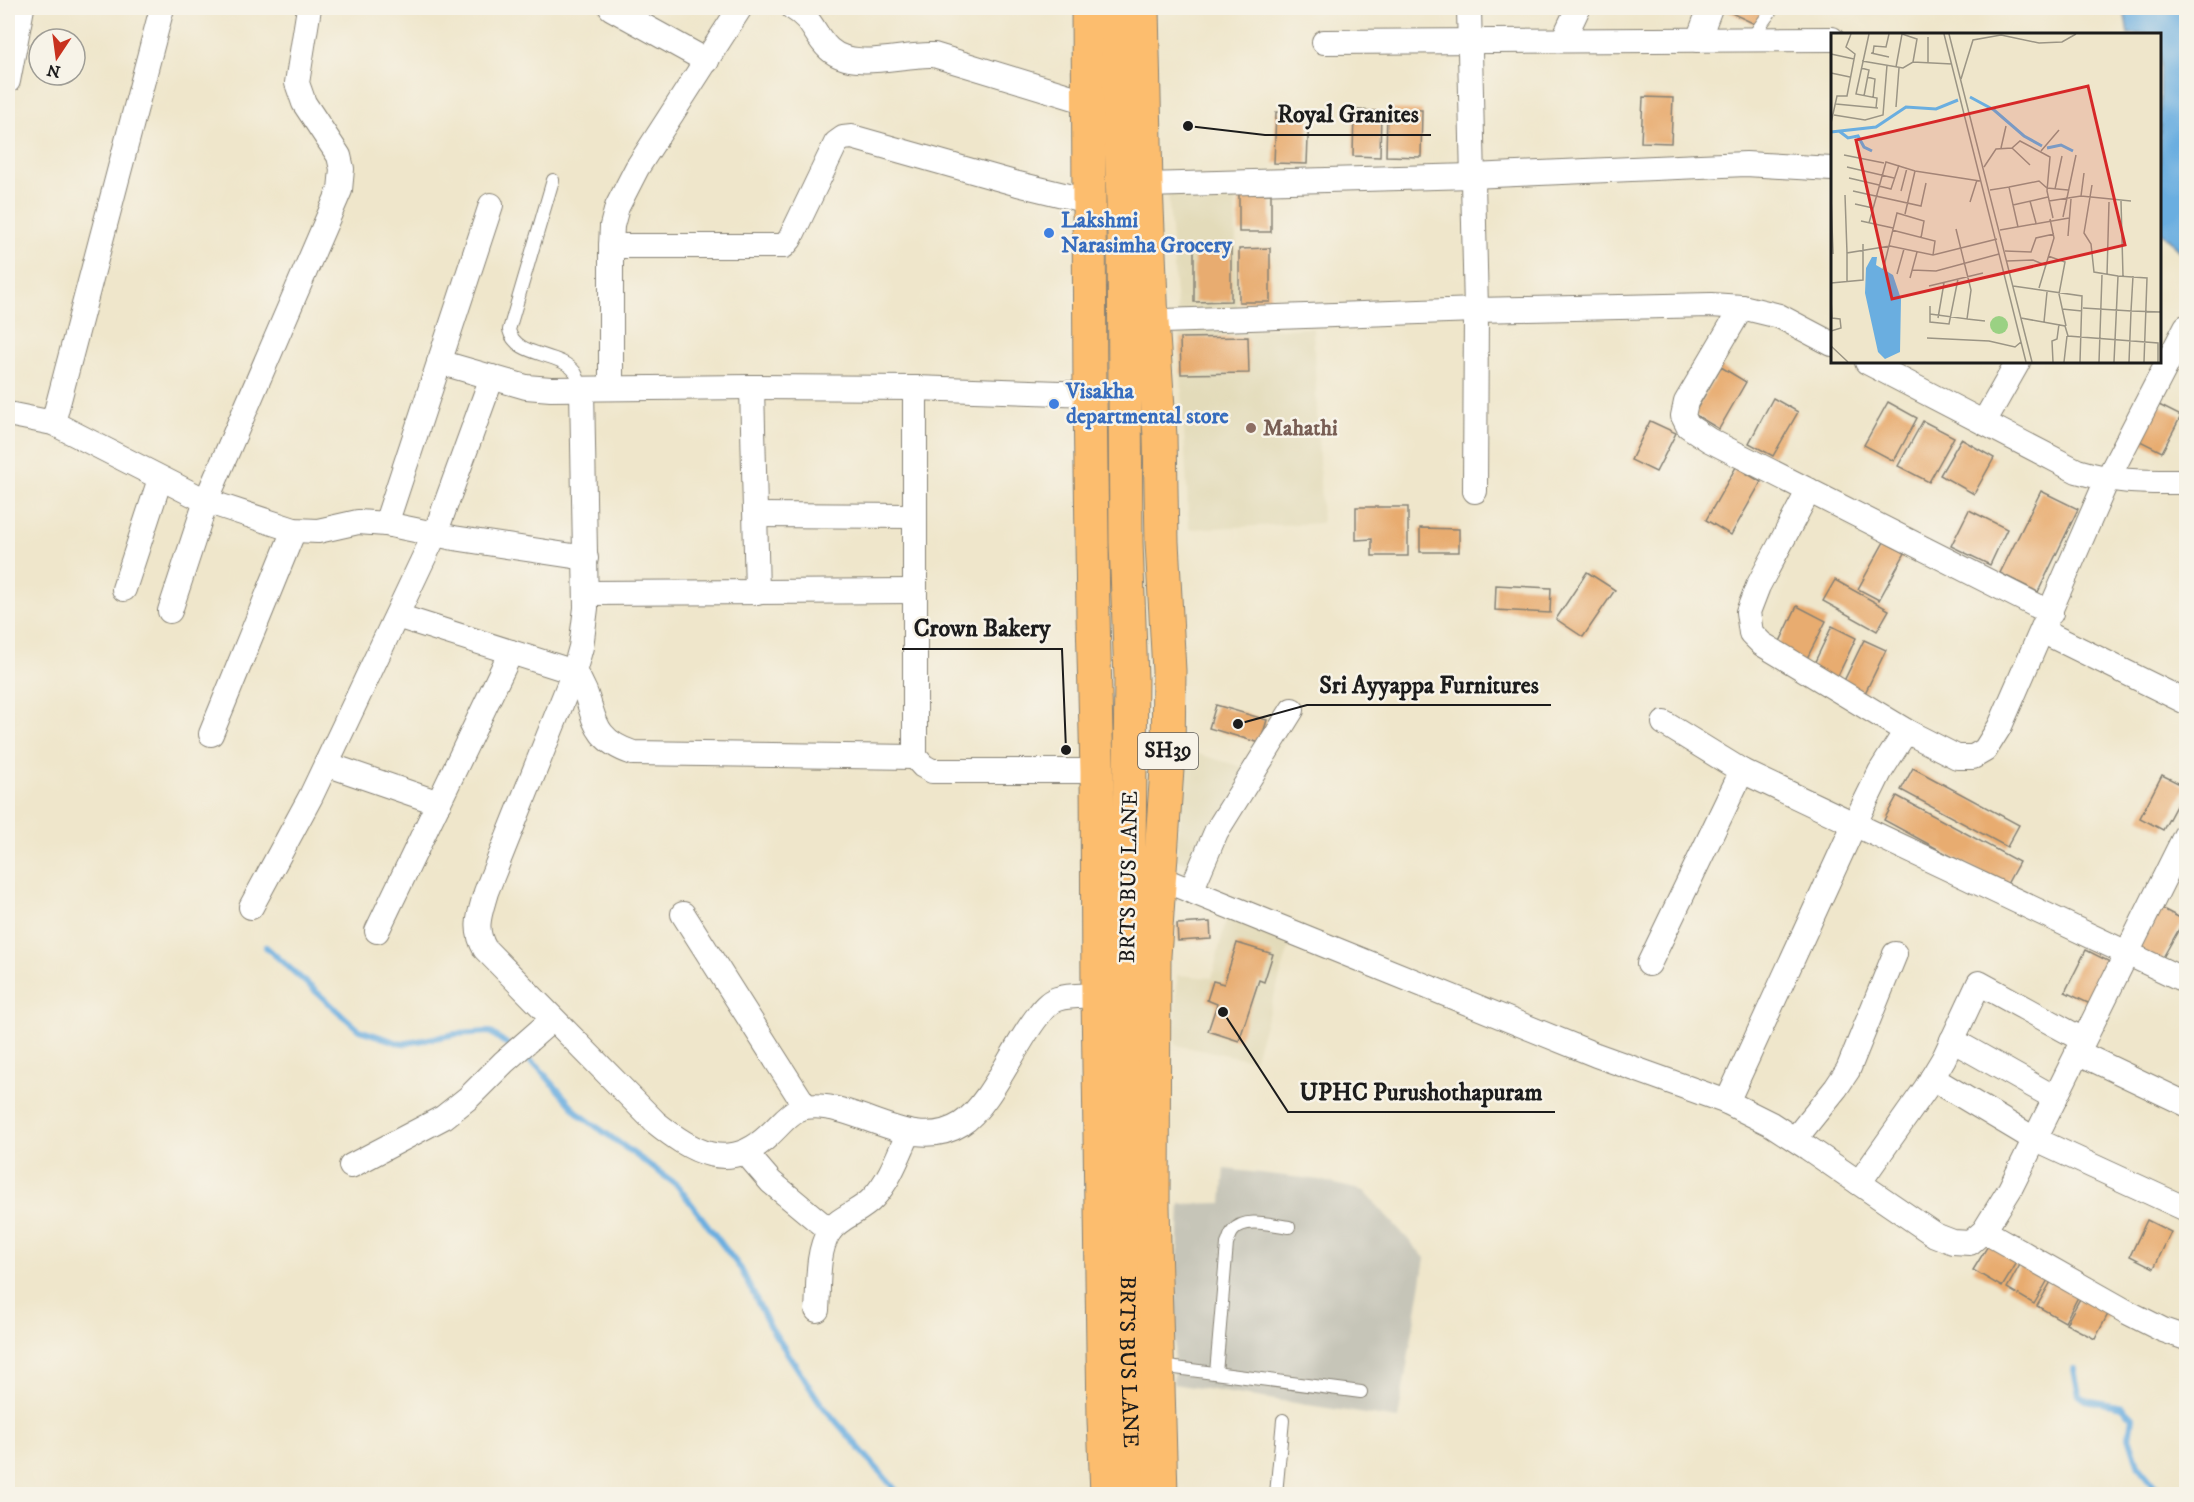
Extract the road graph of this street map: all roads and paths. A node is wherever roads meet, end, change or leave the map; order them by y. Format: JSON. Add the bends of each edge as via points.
{"nodes":[{"id":1,"x":22,"y":8,"type":"edge"},
{"id":2,"x":162,"y":8,"type":"edge"},
{"id":3,"x":309,"y":8,"type":"edge"},
{"id":4,"x":611,"y":8,"type":"edge"},
{"id":5,"x":740,"y":8,"type":"edge"},
{"id":6,"x":793,"y":8,"type":"edge"},
{"id":7,"x":1088,"y":8,"type":"edge"},
{"id":8,"x":1117,"y":8,"type":"edge"},
{"id":9,"x":1142,"y":8,"type":"edge"},
{"id":10,"x":1469,"y":8,"type":"edge"},
{"id":11,"x":1578,"y":8,"type":"edge"},
{"id":12,"x":1710,"y":8,"type":"edge"},
{"id":13,"x":1773,"y":8,"type":"edge"},
{"id":14,"x":12,"y":37,"type":"edge"},
{"id":15,"x":1751,"y":39,"type":"junction"},
{"id":16,"x":1831,"y":39,"type":"edge"},
{"id":17,"x":1470,"y":40,"type":"junction"},
{"id":18,"x":1563,"y":40,"type":"junction"},
{"id":19,"x":1698,"y":40,"type":"junction"},
{"id":20,"x":1324,"y":42,"type":"dead end"},
{"id":21,"x":707,"y":61,"type":"junction"},
{"id":22,"x":8,"y":81,"type":"edge"},
{"id":23,"x":1088,"y":102,"type":"junction"},
{"id":24,"x":1831,"y":169,"type":"edge"},
{"id":25,"x":1472,"y":176,"type":"junction"},
{"id":26,"x":553,"y":180,"type":"dead end"},
{"id":27,"x":1146,"y":185,"type":"junction"},
{"id":28,"x":1088,"y":201,"type":"junction"},
{"id":29,"x":491,"y":205,"type":"dead end"},
{"id":30,"x":611,"y":246,"type":"junction"},
{"id":31,"x":1742,"y":307,"type":"junction"},
{"id":32,"x":1476,"y":310,"type":"junction"},
{"id":33,"x":1138,"y":322,"type":"junction"},
{"id":34,"x":1090,"y":323,"type":"junction"},
{"id":35,"x":2187,"y":327,"type":"edge"},
{"id":36,"x":1831,"y":343,"type":"edge"},
{"id":37,"x":439,"y":362,"type":"junction"},
{"id":38,"x":1873,"y":363,"type":"edge"},
{"id":39,"x":2017,"y":363,"type":"edge"},
{"id":40,"x":492,"y":377,"type":"junction"},
{"id":41,"x":752,"y":387,"type":"junction"},
{"id":42,"x":611,"y":388,"type":"junction"},
{"id":43,"x":915,"y":388,"type":"junction"},
{"id":44,"x":582,"y":389,"type":"junction"},
{"id":45,"x":1090,"y":394,"type":"junction"},
{"id":46,"x":8,"y":414,"type":"edge"},
{"id":47,"x":1984,"y":422,"type":"junction"},
{"id":48,"x":52,"y":423,"type":"junction"},
{"id":49,"x":160,"y":479,"type":"junction"},
{"id":50,"x":2107,"y":480,"type":"junction"},
{"id":51,"x":2187,"y":482,"type":"edge"},
{"id":52,"x":1475,"y":490,"type":"dead end"},
{"id":53,"x":1809,"y":490,"type":"junction"},
{"id":54,"x":206,"y":501,"type":"junction"},
{"id":55,"x":756,"y":515,"type":"junction"},
{"id":56,"x":914,"y":516,"type":"junction"},
{"id":57,"x":386,"y":524,"type":"junction"},
{"id":58,"x":294,"y":530,"type":"junction"},
{"id":59,"x":435,"y":534,"type":"junction"},
{"id":60,"x":586,"y":558,"type":"junction"},
{"id":61,"x":124,"y":589,"type":"dead end"},
{"id":62,"x":915,"y":591,"type":"junction"},
{"id":63,"x":586,"y":593,"type":"junction"},
{"id":64,"x":757,"y":593,"type":"junction"},
{"id":65,"x":170,"y":611,"type":"dead end"},
{"id":66,"x":397,"y":616,"type":"junction"},
{"id":67,"x":2046,"y":622,"type":"junction"},
{"id":68,"x":511,"y":652,"type":"junction"},
{"id":69,"x":574,"y":672,"type":"junction"},
{"id":70,"x":2187,"y":702,"type":"edge"},
{"id":71,"x":1292,"y":710,"type":"dead end"},
{"id":72,"x":1664,"y":723,"type":"dead end"},
{"id":73,"x":1906,"y":731,"type":"junction"},
{"id":74,"x":211,"y":734,"type":"dead end"},
{"id":75,"x":915,"y":757,"type":"junction"},
{"id":76,"x":326,"y":764,"type":"junction"},
{"id":77,"x":1097,"y":771,"type":"junction"},
{"id":78,"x":1742,"y":771,"type":"junction"},
{"id":79,"x":438,"y":803,"type":"junction"},
{"id":80,"x":1854,"y":825,"type":"junction"},
{"id":81,"x":2184,"y":847,"type":"edge"},
{"id":82,"x":1159,"y":878,"type":"junction"},
{"id":83,"x":1191,"y":891,"type":"junction"},
{"id":84,"x":251,"y":907,"type":"dead end"},
{"id":85,"x":683,"y":914,"type":"dead end"},
{"id":86,"x":377,"y":931,"type":"dead end"},
{"id":87,"x":2126,"y":953,"type":"junction"},
{"id":88,"x":1895,"y":954,"type":"dead end"},
{"id":89,"x":1649,"y":964,"type":"dead end"},
{"id":90,"x":2187,"y":981,"type":"edge"},
{"id":91,"x":1098,"y":995,"type":"junction"},
{"id":92,"x":553,"y":1019,"type":"junction"},
{"id":93,"x":1952,"y":1040,"type":"junction"},
{"id":94,"x":2080,"y":1046,"type":"junction"},
{"id":95,"x":1932,"y":1078,"type":"junction"},
{"id":96,"x":2055,"y":1098,"type":"junction"},
{"id":97,"x":1727,"y":1102,"type":"junction"},
{"id":98,"x":2187,"y":1104,"type":"edge"},
{"id":99,"x":805,"y":1106,"type":"junction"},
{"id":100,"x":909,"y":1132,"type":"junction"},
{"id":101,"x":1795,"y":1139,"type":"junction"},
{"id":102,"x":2034,"y":1139,"type":"junction"},
{"id":103,"x":746,"y":1153,"type":"junction"},
{"id":104,"x":351,"y":1166,"type":"dead end"},
{"id":105,"x":1859,"y":1183,"type":"junction"},
{"id":106,"x":2187,"y":1209,"type":"edge"},
{"id":107,"x":1289,"y":1227,"type":"dead end"},
{"id":108,"x":830,"y":1231,"type":"junction"},
{"id":109,"x":1984,"y":1232,"type":"junction"},
{"id":110,"x":817,"y":1310,"type":"dead end"},
{"id":111,"x":2187,"y":1338,"type":"edge"},
{"id":112,"x":1157,"y":1366,"type":"junction"},
{"id":113,"x":1216,"y":1373,"type":"junction"},
{"id":114,"x":1361,"y":1392,"type":"dead end"},
{"id":115,"x":1283,"y":1420,"type":"dead end"},
{"id":116,"x":1107,"y":1494,"type":"edge"},
{"id":117,"x":1133,"y":1494,"type":"edge"},
{"id":118,"x":1161,"y":1494,"type":"edge"},
{"id":119,"x":1276,"y":1494,"type":"edge"}],
"edges":[{"from":1,"to":14,"type":"street"},
{"from":2,"to":48,"type":"street"},
{"from":3,"to":54,"type":"street","via":[[297,83],[304,103],[339,156],[340,189]]},
{"from":4,"to":21,"type":"street"},
{"from":5,"to":21,"type":"street"},
{"from":6,"to":23,"type":"street","via":[[812,23],[831,51],[849,59],[934,55]]},
{"from":7,"to":23,"type":"main road"},
{"from":8,"to":33,"type":"main road","name":"BRTS BUS LANE","via":[[1124,235]]},
{"from":9,"to":27,"type":"main road","number":"SH39"},
{"from":10,"to":17,"type":"street"},
{"from":11,"to":18,"type":"street"},
{"from":12,"to":19,"type":"street"},
{"from":13,"to":15,"type":"lane"},
{"from":14,"to":22,"type":"street"},
{"from":15,"to":16,"type":"street"},
{"from":15,"to":19,"type":"street"},
{"from":17,"to":18,"type":"street"},
{"from":17,"to":20,"type":"street"},
{"from":17,"to":25,"type":"street"},
{"from":18,"to":19,"type":"street"},
{"from":21,"to":30,"type":"street","via":[[637,168],[617,207]]},
{"from":23,"to":28,"type":"main road"},
{"from":24,"to":25,"type":"street","via":[[1746,164]]},
{"from":25,"to":27,"type":"street"},
{"from":25,"to":32,"type":"street"},
{"from":26,"to":44,"type":"lane","via":[[509,330],[517,344],[566,364],[575,372]]},
{"from":27,"to":33,"type":"main road","number":"SH39"},
{"from":28,"to":30,"type":"street","via":[[852,137],[836,143],[790,239],[783,246]]},
{"from":28,"to":34,"type":"main road"},
{"from":29,"to":37,"type":"street"},
{"from":30,"to":42,"type":"street"},
{"from":31,"to":32,"type":"street"},
{"from":31,"to":36,"type":"street","via":[[1779,316]]},
{"from":31,"to":53,"type":"street","via":[[1686,402],[1683,416],[1688,426],[1709,440]]},
{"from":32,"to":33,"type":"street"},
{"from":32,"to":52,"type":"street"},
{"from":33,"to":34,"type":"street"},
{"from":33,"to":82,"type":"main road","number":"SH39","via":[[1160,436],[1169,671],[1168,755]]},
{"from":33,"to":117,"type":"main road","name":"BRTS BUS LANE","via":[[1126,542],[1131,679],[1127,1341]]},
{"from":34,"to":45,"type":"main road"},
{"from":35,"to":50,"type":"street"},
{"from":37,"to":40,"type":"street"},
{"from":37,"to":57,"type":"street"},
{"from":38,"to":47,"type":"street"},
{"from":39,"to":47,"type":"street"},
{"from":40,"to":44,"type":"street","via":[[526,387]]},
{"from":40,"to":59,"type":"street"},
{"from":41,"to":42,"type":"street"},
{"from":41,"to":43,"type":"street"},
{"from":41,"to":55,"type":"street"},
{"from":42,"to":44,"type":"street"},
{"from":43,"to":45,"type":"street"},
{"from":43,"to":56,"type":"street"},
{"from":44,"to":60,"type":"street"},
{"from":45,"to":77,"type":"main road"},
{"from":46,"to":48,"type":"street"},
{"from":47,"to":50,"type":"street","via":[[2077,471]]},
{"from":48,"to":49,"type":"street"},
{"from":49,"to":54,"type":"street"},
{"from":49,"to":61,"type":"street"},
{"from":50,"to":51,"type":"street"},
{"from":50,"to":67,"type":"street"},
{"from":53,"to":67,"type":"street"},
{"from":53,"to":73,"type":"street","via":[[1758,586],[1748,612],[1751,633],[1762,644]]},
{"from":54,"to":58,"type":"street"},
{"from":54,"to":65,"type":"street"},
{"from":55,"to":56,"type":"street"},
{"from":55,"to":64,"type":"street"},
{"from":56,"to":62,"type":"street"},
{"from":57,"to":58,"type":"street","via":[[358,522],[318,531]]},
{"from":57,"to":59,"type":"street"},
{"from":58,"to":74,"type":"street"},
{"from":59,"to":60,"type":"street"},
{"from":59,"to":66,"type":"street"},
{"from":60,"to":63,"type":"street"},
{"from":62,"to":64,"type":"street"},
{"from":62,"to":75,"type":"street"},
{"from":63,"to":64,"type":"street"},
{"from":63,"to":69,"type":"street","via":[[584,628]]},
{"from":66,"to":68,"type":"street"},
{"from":66,"to":76,"type":"street"},
{"from":67,"to":70,"type":"street"},
{"from":67,"to":73,"type":"street","via":[[2000,726],[1985,750],[1973,757],[1957,757]]},
{"from":68,"to":69,"type":"street"},
{"from":68,"to":79,"type":"street"},
{"from":69,"to":75,"type":"street","via":[[587,693],[597,729],[618,748],[633,753]]},
{"from":69,"to":92,"type":"street","via":[[477,923],[485,949]]},
{"from":71,"to":83,"type":"street","via":[[1216,832]]},
{"from":72,"to":78,"type":"street"},
{"from":73,"to":80,"type":"street"},
{"from":75,"to":77,"type":"street","via":[[932,771]]},
{"from":76,"to":79,"type":"street"},
{"from":76,"to":84,"type":"street"},
{"from":77,"to":91,"type":"main road"},
{"from":78,"to":80,"type":"street"},
{"from":78,"to":89,"type":"street"},
{"from":79,"to":86,"type":"street"},
{"from":80,"to":87,"type":"street"},
{"from":80,"to":97,"type":"street"},
{"from":81,"to":87,"type":"street"},
{"from":82,"to":83,"type":"street"},
{"from":82,"to":112,"type":"main road","number":"SH39","via":[[1154,956],[1153,1183]]},
{"from":83,"to":97,"type":"street","via":[[1596,1055]]},
{"from":85,"to":99,"type":"street"},
{"from":87,"to":90,"type":"street"},
{"from":87,"to":94,"type":"street"},
{"from":88,"to":101,"type":"street","via":[[1848,1070]]},
{"from":91,"to":100,"type":"street","via":[[1054,1000],[1045,1007],[974,1115],[938,1134]]},
{"from":91,"to":116,"type":"main road"},
{"from":92,"to":103,"type":"street","via":[[682,1144],[698,1152]]},
{"from":92,"to":104,"type":"street","via":[[444,1117]]},
{"from":93,"to":94,"type":"street","via":[[1979,983]]},
{"from":93,"to":95,"type":"street"},
{"from":93,"to":96,"type":"street"},
{"from":94,"to":96,"type":"street"},
{"from":94,"to":98,"type":"street"},
{"from":95,"to":102,"type":"street"},
{"from":95,"to":105,"type":"street"},
{"from":96,"to":102,"type":"street"},
{"from":97,"to":101,"type":"street"},
{"from":99,"to":100,"type":"street","via":[[826,1107]]},
{"from":99,"to":103,"type":"street","via":[[789,1113],[768,1137]]},
{"from":100,"to":108,"type":"street","via":[[887,1180],[873,1198]]},
{"from":101,"to":105,"type":"street"},
{"from":102,"to":106,"type":"street"},
{"from":102,"to":109,"type":"street"},
{"from":103,"to":108,"type":"street","via":[[771,1182]]},
{"from":105,"to":109,"type":"street","via":[[1935,1235],[1970,1243]]},
{"from":107,"to":113,"type":"lane","via":[[1258,1223],[1241,1224],[1233,1230],[1227,1244]]},
{"from":108,"to":110,"type":"street","via":[[823,1246]]},
{"from":109,"to":111,"type":"street","via":[[2127,1312]]},
{"from":112,"to":113,"type":"lane"},
{"from":112,"to":118,"type":"main road","number":"SH39"},
{"from":113,"to":114,"type":"lane"},
{"from":115,"to":119,"type":"lane"}]}
